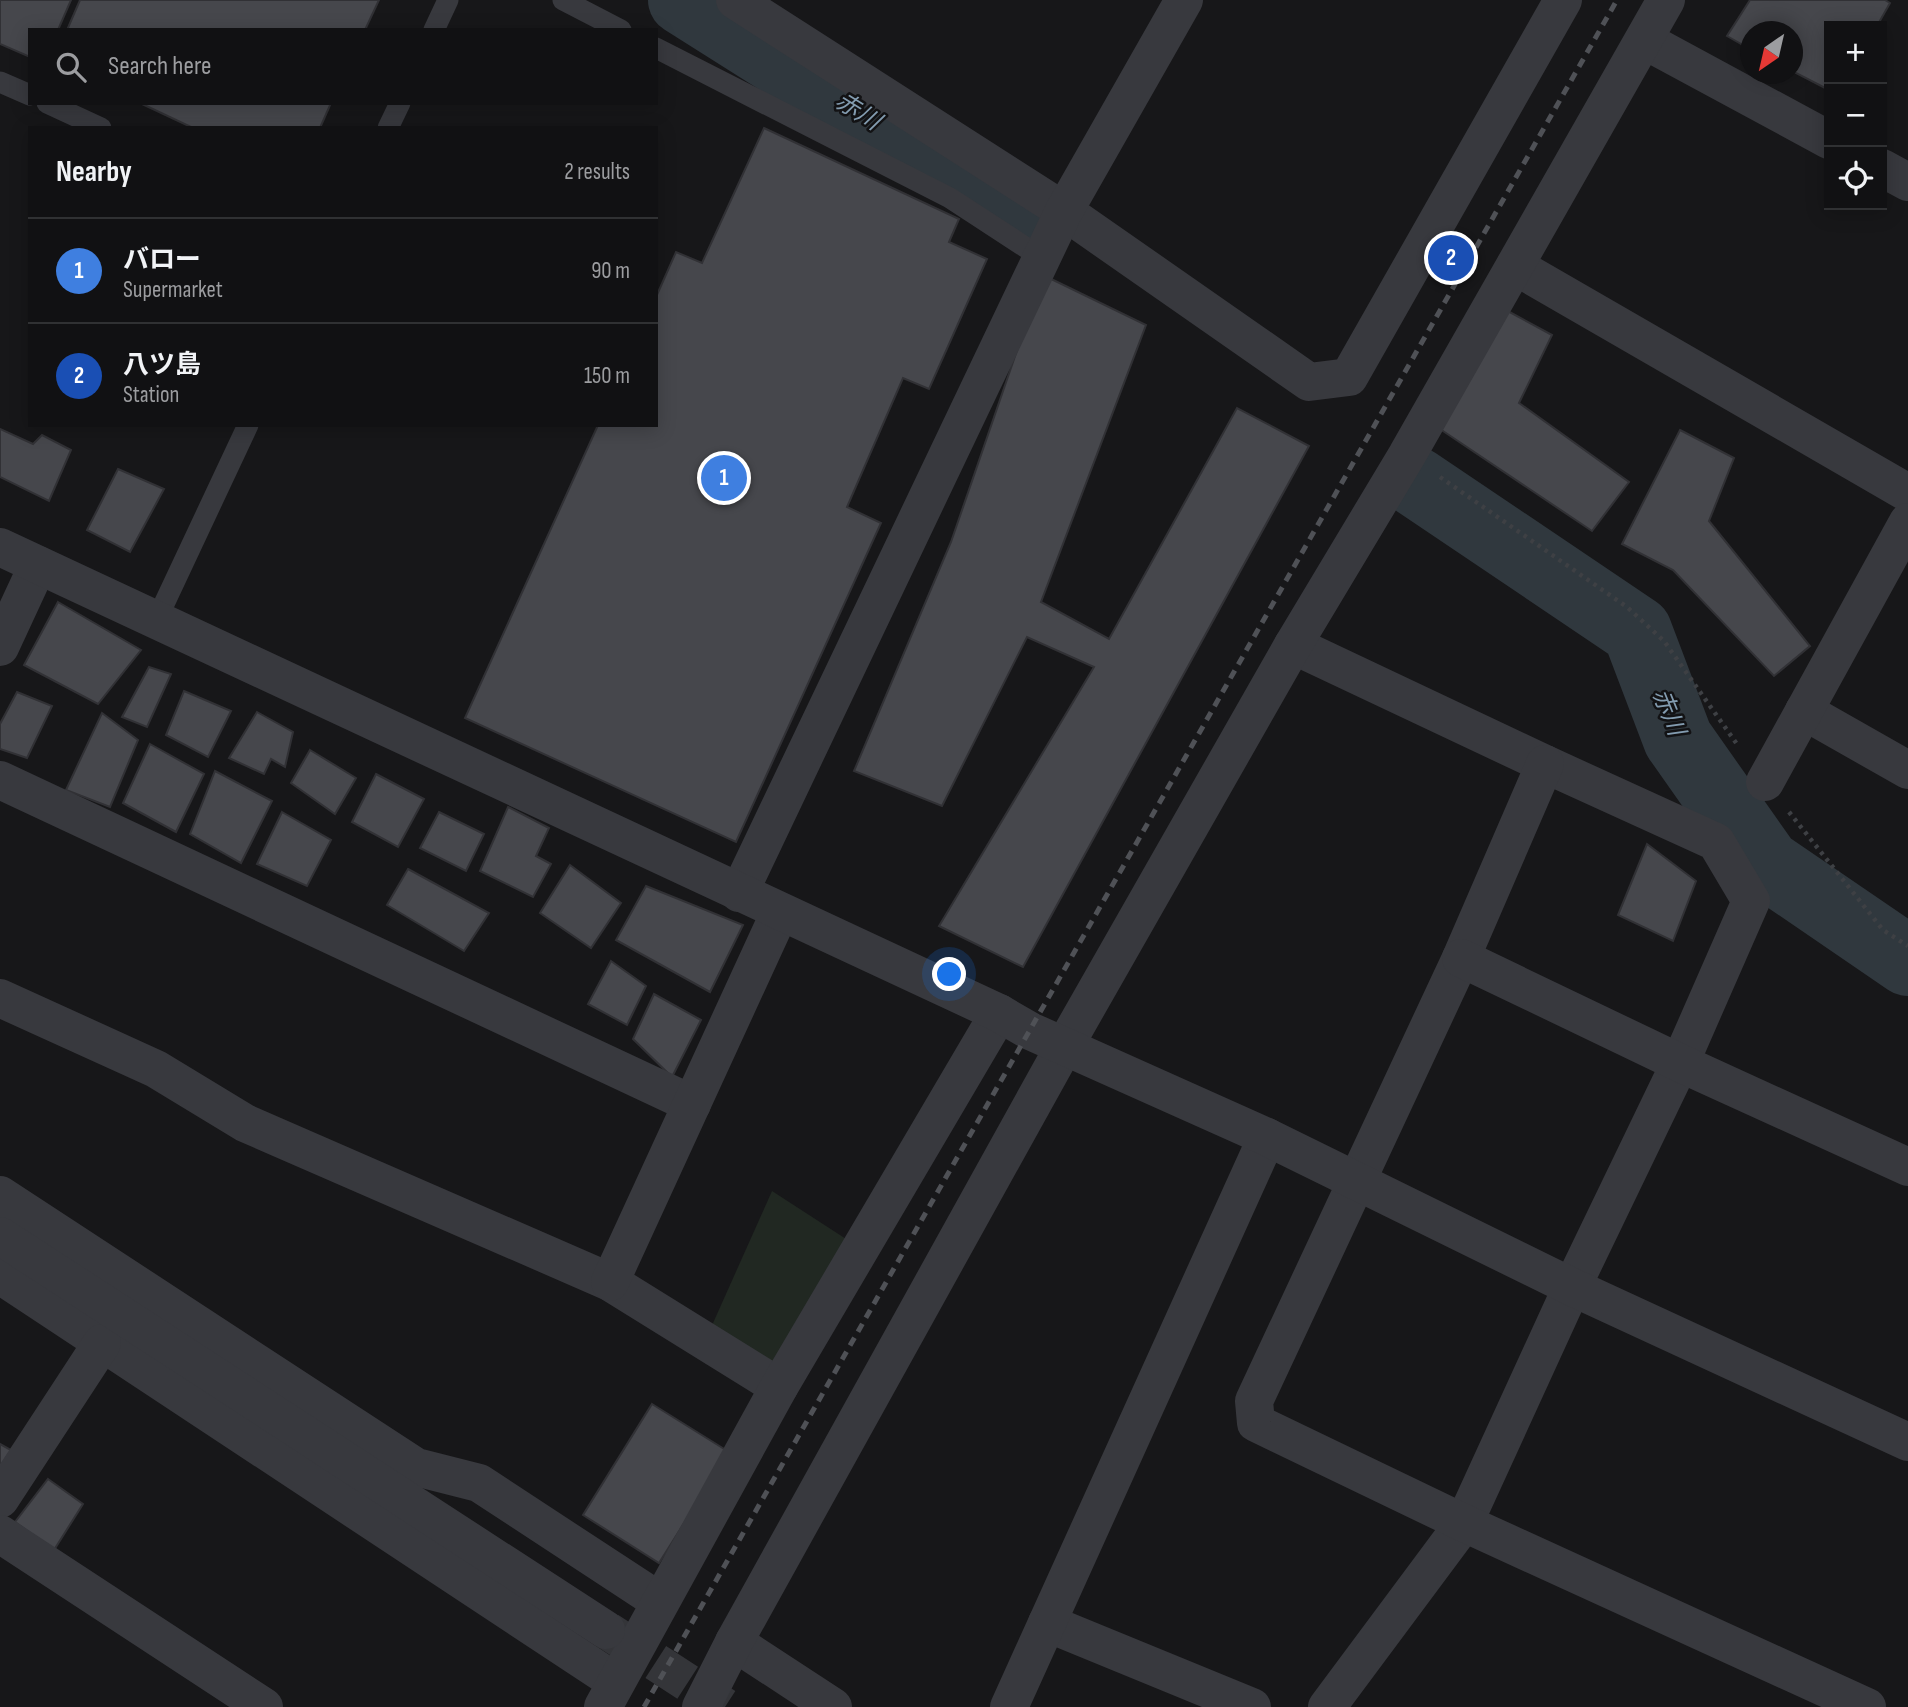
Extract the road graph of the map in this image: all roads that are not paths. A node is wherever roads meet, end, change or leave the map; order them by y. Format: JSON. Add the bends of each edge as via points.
{"nodes":[{"id":1,"x":448,"y":0,"type":"edge"},
{"id":2,"x":563,"y":0,"type":"edge"},
{"id":3,"x":735,"y":0,"type":"edge"},
{"id":4,"x":1184,"y":0,"type":"edge"},
{"id":5,"x":1563,"y":0,"type":"edge"},
{"id":6,"x":1667,"y":0,"type":"edge"},
{"id":7,"x":435,"y":28,"type":"edge"},
{"id":8,"x":617,"y":28,"type":"edge"},
{"id":9,"x":1644,"y":40,"type":"junction"},
{"id":10,"x":658,"y":49,"type":"edge"},
{"id":11,"x":0,"y":82,"type":"edge"},
{"id":12,"x":28,"y":94,"type":"edge"},
{"id":13,"x":51,"y":105,"type":"edge"},
{"id":14,"x":399,"y":105,"type":"edge"},
{"id":15,"x":97,"y":126,"type":"edge"},
{"id":16,"x":389,"y":126,"type":"edge"},
{"id":17,"x":1824,"y":137,"type":"edge"},
{"id":18,"x":1887,"y":171,"type":"edge"},
{"id":19,"x":1908,"y":182,"type":"edge"},
{"id":20,"x":1064,"y":211,"type":"junction"},
{"id":21,"x":1042,"y":258,"type":"junction"},
{"id":22,"x":1516,"y":266,"type":"junction"},
{"id":23,"x":247,"y":427,"type":"edge"},
{"id":24,"x":1908,"y":493,"type":"edge"},
{"id":25,"x":1908,"y":522,"type":"edge"},
{"id":26,"x":0,"y":547,"type":"edge"},
{"id":27,"x":38,"y":565,"type":"junction"},
{"id":28,"x":156,"y":621,"type":"junction"},
{"id":29,"x":1293,"y":645,"type":"junction"},
{"id":30,"x":0,"y":647,"type":"edge"},
{"id":31,"x":1804,"y":711,"type":"junction"},
{"id":32,"x":1545,"y":764,"type":"junction"},
{"id":33,"x":1908,"y":770,"type":"edge"},
{"id":34,"x":0,"y":780,"type":"edge"},
{"id":35,"x":1765,"y":782,"type":"road end"},
{"id":36,"x":739,"y":892,"type":"junction"},
{"id":37,"x":780,"y":912,"type":"junction"},
{"id":38,"x":1461,"y":958,"type":"junction"},
{"id":39,"x":0,"y":998,"type":"edge"},
{"id":40,"x":999,"y":1013,"type":"junction"},
{"id":41,"x":1064,"y":1046,"type":"junction"},
{"id":42,"x":1680,"y":1063,"type":"junction"},
{"id":43,"x":692,"y":1104,"type":"junction"},
{"id":44,"x":1267,"y":1137,"type":"junction"},
{"id":45,"x":1908,"y":1167,"type":"edge"},
{"id":46,"x":1358,"y":1181,"type":"junction"},
{"id":47,"x":0,"y":1195,"type":"edge"},
{"id":48,"x":0,"y":1236,"type":"edge"},
{"id":49,"x":0,"y":1275,"type":"edge"},
{"id":50,"x":610,"y":1282,"type":"junction"},
{"id":51,"x":1572,"y":1287,"type":"junction"},
{"id":52,"x":102,"y":1343,"type":"junction"},
{"id":53,"x":779,"y":1387,"type":"junction"},
{"id":54,"x":1908,"y":1442,"type":"edge"},
{"id":55,"x":0,"y":1499,"type":"edge"},
{"id":56,"x":1464,"y":1523,"type":"junction"},
{"id":57,"x":0,"y":1534,"type":"edge"},
{"id":58,"x":659,"y":1601,"type":"junction"},
{"id":59,"x":1047,"y":1623,"type":"junction"},
{"id":60,"x":606,"y":1630,"type":"tunnel mouth"},
{"id":61,"x":734,"y":1642,"type":"junction"},
{"id":62,"x":610,"y":1695,"type":"edge"},
{"id":63,"x":264,"y":1707,"type":"edge"},
{"id":64,"x":701,"y":1707,"type":"edge"},
{"id":65,"x":833,"y":1707,"type":"edge"},
{"id":66,"x":1009,"y":1707,"type":"edge"},
{"id":67,"x":1252,"y":1707,"type":"edge"},
{"id":68,"x":1327,"y":1707,"type":"edge"},
{"id":69,"x":1867,"y":1707,"type":"edge"}],
"edges":[{"from":1,"to":7,"type":"lane"},
{"from":2,"to":8,"type":"lane"},
{"from":3,"to":20,"type":"street"},
{"from":4,"to":20,"type":"street"},
{"from":5,"to":20,"type":"street","via":[[1349,377],[1309,382]]},
{"from":6,"to":9,"type":"street"},
{"from":9,"to":17,"type":"street"},
{"from":9,"to":22,"type":"street"},
{"from":10,"to":21,"type":"lane","via":[[950,198]]},
{"from":11,"to":12,"type":"lane"},
{"from":13,"to":15,"type":"lane"},
{"from":14,"to":16,"type":"lane"},
{"from":18,"to":19,"type":"street"},
{"from":20,"to":21,"type":"street"},
{"from":21,"to":36,"type":"street"},
{"from":22,"to":24,"type":"street"},
{"from":22,"to":29,"type":"street"},
{"from":23,"to":28,"type":"lane"},
{"from":25,"to":31,"type":"street"},
{"from":26,"to":27,"type":"street"},
{"from":27,"to":28,"type":"street"},
{"from":27,"to":30,"type":"street"},
{"from":28,"to":36,"type":"street"},
{"from":29,"to":32,"type":"street"},
{"from":29,"to":41,"type":"street"},
{"from":31,"to":33,"type":"street"},
{"from":31,"to":35,"type":"street"},
{"from":32,"to":38,"type":"street"},
{"from":32,"to":42,"type":"street","via":[[1716,842],[1751,901]]},
{"from":34,"to":43,"type":"street"},
{"from":36,"to":37,"type":"street"},
{"from":37,"to":40,"type":"street"},
{"from":37,"to":43,"type":"street"},
{"from":38,"to":42,"type":"street"},
{"from":38,"to":46,"type":"street"},
{"from":39,"to":50,"type":"street","via":[[156,1069],[245,1123]]},
{"from":40,"to":41,"type":"street"},
{"from":40,"to":53,"type":"street"},
{"from":41,"to":44,"type":"street"},
{"from":41,"to":61,"type":"street"},
{"from":42,"to":45,"type":"street"},
{"from":42,"to":51,"type":"street"},
{"from":43,"to":50,"type":"street"},
{"from":44,"to":46,"type":"street"},
{"from":44,"to":59,"type":"street"},
{"from":46,"to":51,"type":"street"},
{"from":46,"to":56,"type":"street","via":[[1254,1401],[1256,1423]]},
{"from":47,"to":58,"type":"street","via":[[416,1467],[479,1483]]},
{"from":48,"to":60,"type":"street"},
{"from":49,"to":52,"type":"street"},
{"from":50,"to":53,"type":"street"},
{"from":51,"to":54,"type":"street"},
{"from":51,"to":56,"type":"street"},
{"from":52,"to":55,"type":"street"},
{"from":52,"to":62,"type":"street"},
{"from":53,"to":58,"type":"street"},
{"from":56,"to":68,"type":"street"},
{"from":56,"to":69,"type":"street"},
{"from":57,"to":63,"type":"street"},
{"from":58,"to":62,"type":"street"},
{"from":59,"to":66,"type":"street"},
{"from":59,"to":67,"type":"street"},
{"from":61,"to":64,"type":"street"},
{"from":61,"to":65,"type":"street"}]}
